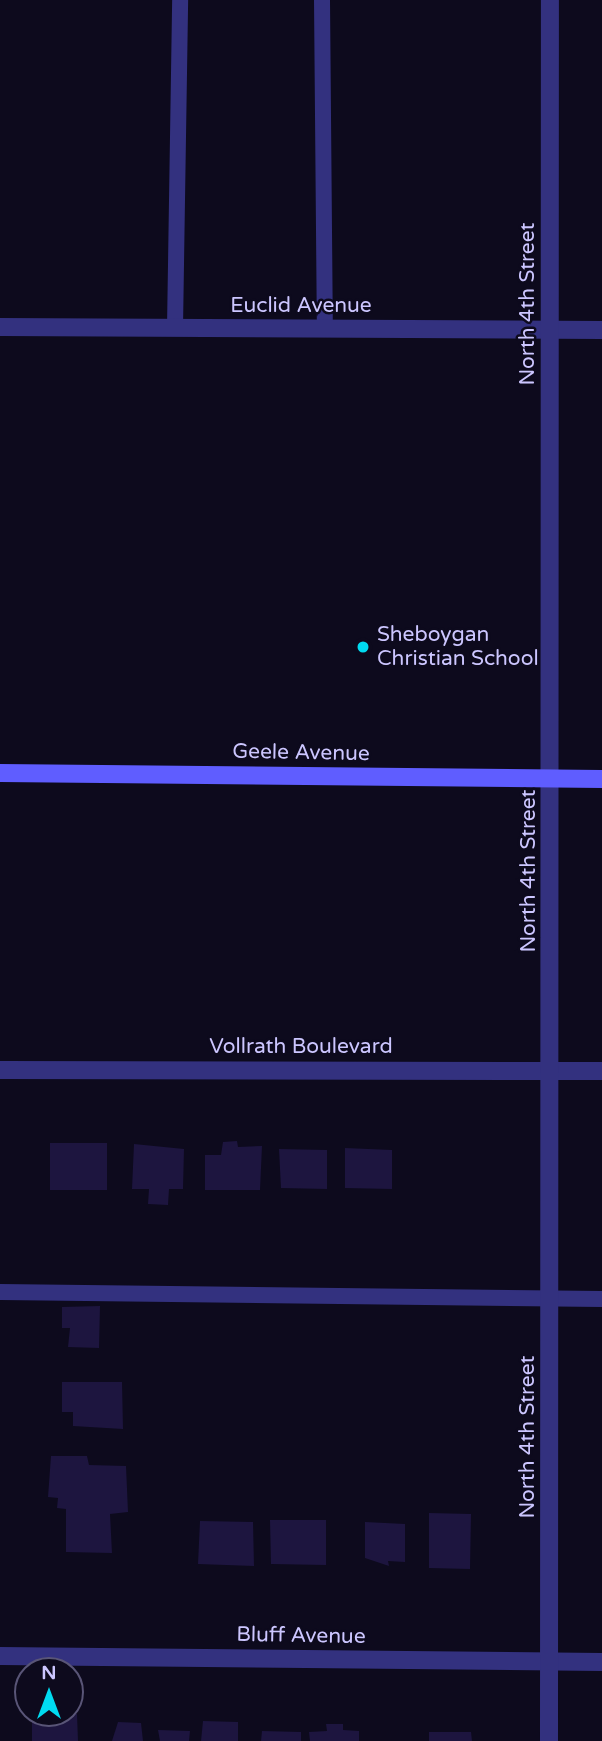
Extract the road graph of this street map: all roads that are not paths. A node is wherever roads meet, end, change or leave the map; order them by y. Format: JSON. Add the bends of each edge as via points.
{"nodes":[{"id":1,"x":180,"y":0,"type":"edge"},
{"id":2,"x":322,"y":0,"type":"edge"},
{"id":3,"x":550,"y":0,"type":"edge"},
{"id":4,"x":0,"y":327,"type":"edge"},
{"id":5,"x":175,"y":328,"type":"junction"},
{"id":6,"x":325,"y":329,"type":"junction"},
{"id":7,"x":551,"y":330,"type":"junction"},
{"id":8,"x":602,"y":330,"type":"edge"},
{"id":9,"x":0,"y":772,"type":"edge"},
{"id":10,"x":551,"y":778,"type":"junction"},
{"id":11,"x":602,"y":779,"type":"edge"},
{"id":12,"x":0,"y":1070,"type":"edge"},
{"id":13,"x":552,"y":1070,"type":"junction"},
{"id":14,"x":602,"y":1071,"type":"edge"},
{"id":15,"x":0,"y":1292,"type":"edge"},
{"id":16,"x":551,"y":1298,"type":"junction"},
{"id":17,"x":602,"y":1299,"type":"edge"},
{"id":18,"x":0,"y":1656,"type":"edge"},
{"id":19,"x":550,"y":1662,"type":"junction"},
{"id":20,"x":602,"y":1662,"type":"edge"},
{"id":21,"x":549,"y":1741,"type":"edge"}],
"edges":[{"from":1,"to":5,"type":"lane"},
{"from":2,"to":6,"type":"lane"},
{"from":3,"to":7,"type":"street","name":"North 4th Street"},
{"from":4,"to":5,"type":"street","name":"Euclid Avenue"},
{"from":5,"to":6,"type":"street","name":"Euclid Avenue"},
{"from":6,"to":7,"type":"street","name":"Euclid Avenue"},
{"from":7,"to":8,"type":"street","name":"Euclid Avenue"},
{"from":7,"to":10,"type":"street","name":"North 4th Street"},
{"from":9,"to":10,"type":"street","name":"Geele Avenue"},
{"from":10,"to":11,"type":"street","name":"Geele Avenue"},
{"from":10,"to":13,"type":"street","name":"North 4th Street"},
{"from":12,"to":13,"type":"street","name":"Vollrath Boulevard"},
{"from":13,"to":14,"type":"street","name":"Vollrath Boulevard"},
{"from":13,"to":16,"type":"street","name":"North 4th Street"},
{"from":15,"to":16,"type":"lane"},
{"from":16,"to":17,"type":"lane"},
{"from":16,"to":19,"type":"street","name":"North 4th Street"},
{"from":18,"to":19,"type":"street","name":"Bluff Avenue"},
{"from":19,"to":20,"type":"street","name":"Bluff Avenue"},
{"from":19,"to":21,"type":"street","name":"North 4th Street"}]}
